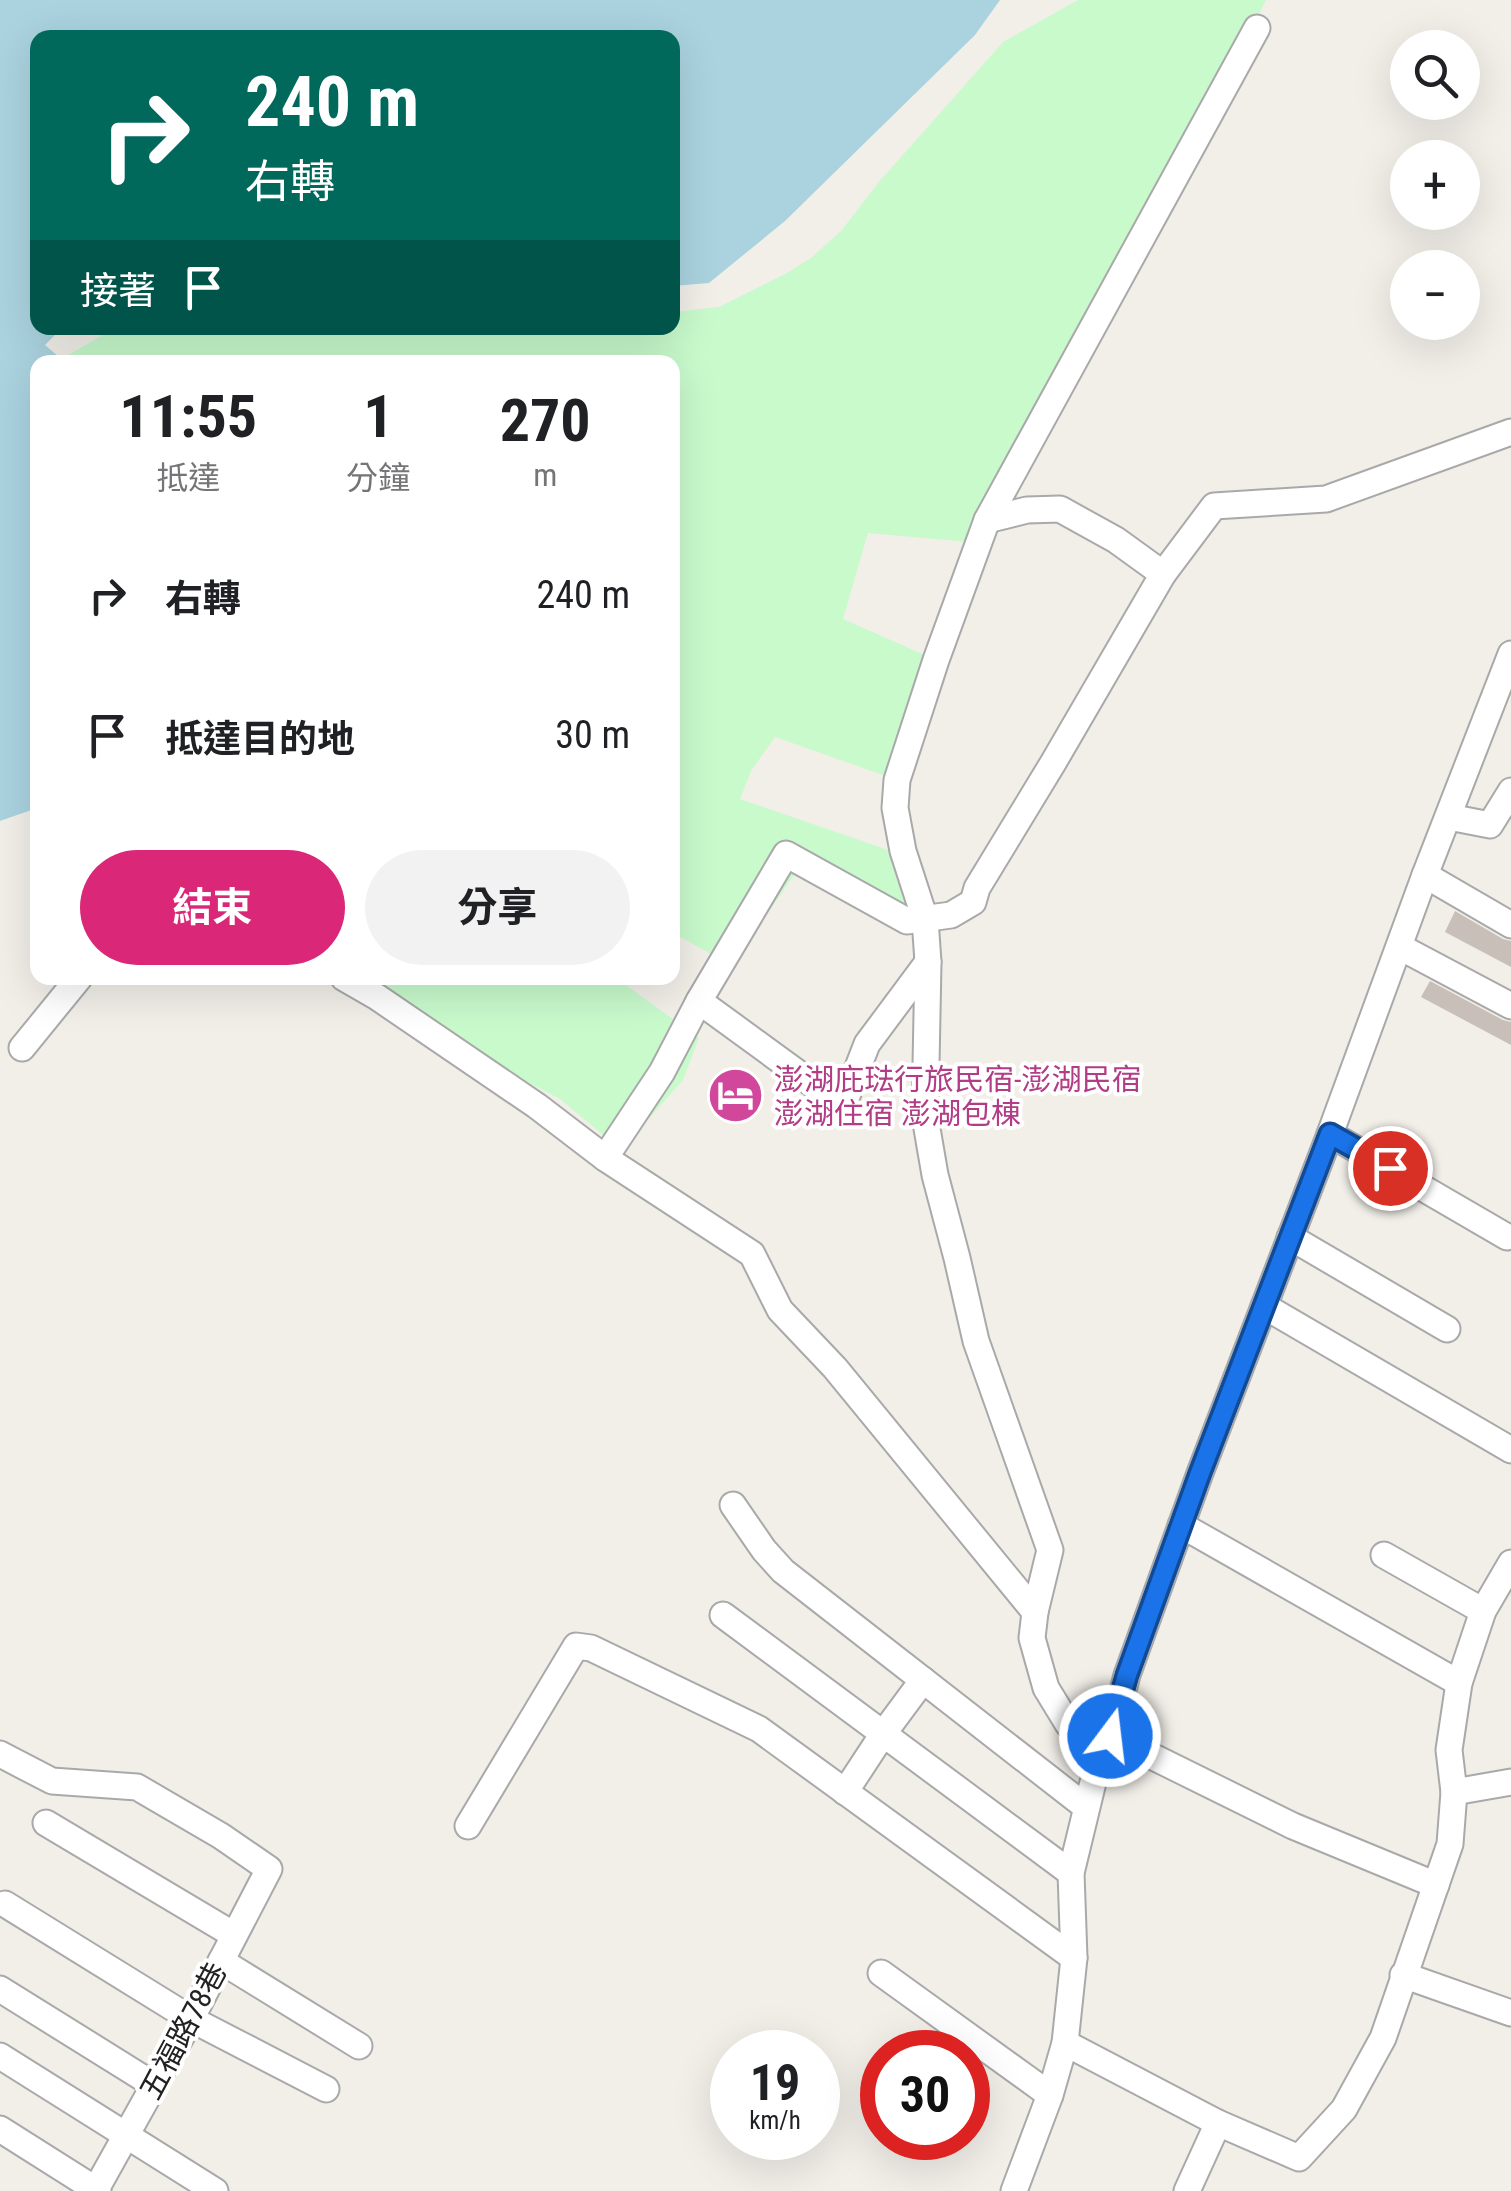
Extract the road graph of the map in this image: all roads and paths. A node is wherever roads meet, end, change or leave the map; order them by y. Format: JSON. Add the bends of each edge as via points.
{"nodes":[{"id":1,"x":1258,"y":28,"type":"dead end"},
{"id":2,"x":1511,"y":432,"type":"edge"},
{"id":3,"x":987,"y":520,"type":"junction"},
{"id":4,"x":1163,"y":574,"type":"junction"},
{"id":5,"x":1511,"y":654,"type":"edge"},
{"id":6,"x":1511,"y":791,"type":"edge"},
{"id":7,"x":1448,"y":817,"type":"junction"},
{"id":8,"x":1424,"y":875,"type":"junction"},
{"id":9,"x":925,"y":918,"type":"junction"},
{"id":10,"x":1511,"y":924,"type":"edge"},
{"id":11,"x":1400,"y":947,"type":"junction"},
{"id":12,"x":928,"y":962,"type":"junction"},
{"id":13,"x":73,"y":985,"type":"edge"},
{"id":14,"x":356,"y":985,"type":"edge"},
{"id":15,"x":700,"y":1001,"type":"junction"},
{"id":16,"x":1511,"y":1006,"type":"edge"},
{"id":17,"x":22,"y":1048,"type":"dead end"},
{"id":18,"x":1330,"y":1134,"type":"junction"},
{"id":19,"x":605,"y":1158,"type":"junction"},
{"id":20,"x":1290,"y":1237,"type":"junction"},
{"id":21,"x":1508,"y":1238,"type":"dead end"},
{"id":22,"x":1264,"y":1306,"type":"junction"},
{"id":23,"x":1447,"y":1329,"type":"dead end"},
{"id":24,"x":1511,"y":1450,"type":"edge"},
{"id":25,"x":733,"y":1505,"type":"dead end"},
{"id":26,"x":1181,"y":1526,"type":"junction"},
{"id":27,"x":1384,"y":1555,"type":"dead end"},
{"id":28,"x":1508,"y":1576,"type":"edge"},
{"id":29,"x":1483,"y":1611,"type":"junction"},
{"id":30,"x":1035,"y":1612,"type":"junction"},
{"id":31,"x":723,"y":1615,"type":"dead end"},
{"id":32,"x":923,"y":1680,"type":"junction"},
{"id":33,"x":1459,"y":1683,"type":"junction"},
{"id":34,"x":883,"y":1734,"type":"junction"},
{"id":35,"x":1106,"y":1744,"type":"junction"},
{"id":36,"x":0,"y":1754,"type":"edge"},
{"id":37,"x":1511,"y":1782,"type":"edge"},
{"id":38,"x":845,"y":1792,"type":"junction"},
{"id":39,"x":1454,"y":1792,"type":"junction"},
{"id":40,"x":1086,"y":1807,"type":"junction"},
{"id":41,"x":46,"y":1823,"type":"dead end"},
{"id":42,"x":468,"y":1826,"type":"dead end"},
{"id":43,"x":1071,"y":1873,"type":"junction"},
{"id":44,"x":1436,"y":1885,"type":"junction"},
{"id":45,"x":5,"y":1904,"type":"dead end"},
{"id":46,"x":234,"y":1935,"type":"junction"},
{"id":47,"x":1074,"y":1958,"type":"junction"},
{"id":48,"x":220,"y":1962,"type":"junction"},
{"id":49,"x":881,"y":1973,"type":"dead end"},
{"id":50,"x":1403,"y":1975,"type":"junction"},
{"id":51,"x":0,"y":1989,"type":"edge"},
{"id":52,"x":1511,"y":2013,"type":"edge"},
{"id":53,"x":191,"y":2019,"type":"junction"},
{"id":54,"x":1066,"y":2043,"type":"junction"},
{"id":55,"x":359,"y":2046,"type":"dead end"},
{"id":56,"x":0,"y":2056,"type":"edge"},
{"id":57,"x":154,"y":2085,"type":"junction"},
{"id":58,"x":326,"y":2089,"type":"dead end"},
{"id":59,"x":1050,"y":2095,"type":"junction"},
{"id":60,"x":1218,"y":2123,"type":"junction"},
{"id":61,"x":0,"y":2128,"type":"edge"},
{"id":62,"x":127,"y":2135,"type":"junction"},
{"id":63,"x":96,"y":2191,"type":"edge"},
{"id":64,"x":215,"y":2191,"type":"edge"},
{"id":65,"x":1014,"y":2191,"type":"edge"},
{"id":66,"x":1186,"y":2191,"type":"edge"}],
"edges":[{"from":1,"to":3,"type":"street"},
{"from":2,"to":4,"type":"street","via":[[1326,499],[1214,506]]},
{"from":3,"to":4,"type":"street","via":[[1060,509]]},
{"from":3,"to":9,"type":"street","via":[[898,780],[902,851]]},
{"from":4,"to":9,"type":"street","via":[[973,902]]},
{"from":5,"to":7,"type":"street"},
{"from":6,"to":7,"type":"street","via":[[1490,824]]},
{"from":7,"to":8,"type":"street"},
{"from":8,"to":10,"type":"street"},
{"from":8,"to":11,"type":"street"},
{"from":9,"to":12,"type":"street"},
{"from":9,"to":15,"type":"street","via":[[907,922],[786,854]]},
{"from":11,"to":16,"type":"street"},
{"from":11,"to":18,"type":"street"},
{"from":12,"to":15,"type":"street","via":[[866,1044],[843,1106]]},
{"from":12,"to":30,"type":"street","via":[[925,1117],[976,1341],[1050,1550]]},
{"from":13,"to":17,"type":"street"},
{"from":14,"to":19,"type":"street"},
{"from":15,"to":19,"type":"street"},
{"from":18,"to":20,"type":"street"},
{"from":18,"to":21,"type":"street"},
{"from":19,"to":30,"type":"street","via":[[752,1254],[780,1310]]},
{"from":20,"to":22,"type":"street"},
{"from":20,"to":23,"type":"street"},
{"from":22,"to":24,"type":"street"},
{"from":22,"to":26,"type":"street"},
{"from":25,"to":32,"type":"street","via":[[783,1572]]},
{"from":26,"to":33,"type":"street"},
{"from":26,"to":35,"type":"street"},
{"from":27,"to":29,"type":"street"},
{"from":28,"to":29,"type":"street"},
{"from":29,"to":33,"type":"street"},
{"from":30,"to":35,"type":"street","via":[[1032,1638],[1046,1688],[1068,1724]]},
{"from":31,"to":34,"type":"street"},
{"from":32,"to":34,"type":"street"},
{"from":32,"to":40,"type":"street"},
{"from":33,"to":39,"type":"street","via":[[1449,1750]]},
{"from":34,"to":38,"type":"street"},
{"from":34,"to":43,"type":"street"},
{"from":35,"to":40,"type":"street"},
{"from":35,"to":44,"type":"street"},
{"from":36,"to":46,"type":"street","name":"五福路78巷","via":[[52,1781],[137,1786],[269,1869]]},
{"from":37,"to":39,"type":"street"},
{"from":38,"to":42,"type":"street","via":[[759,1729],[576,1646]]},
{"from":38,"to":47,"type":"street"},
{"from":39,"to":44,"type":"street","via":[[1450,1844]]},
{"from":40,"to":43,"type":"street"},
{"from":41,"to":46,"type":"street"},
{"from":43,"to":47,"type":"street"},
{"from":44,"to":50,"type":"street"},
{"from":45,"to":53,"type":"street"},
{"from":46,"to":48,"type":"street","name":"五福路78巷"},
{"from":47,"to":54,"type":"street"},
{"from":48,"to":53,"type":"street","name":"五福路78巷"},
{"from":48,"to":55,"type":"street"},
{"from":49,"to":59,"type":"street"},
{"from":50,"to":52,"type":"street"},
{"from":50,"to":60,"type":"street","via":[[1383,2038],[1344,2109],[1299,2158]]},
{"from":51,"to":57,"type":"street"},
{"from":53,"to":57,"type":"street","name":"五福路78巷"},
{"from":53,"to":58,"type":"street"},
{"from":54,"to":59,"type":"street"},
{"from":54,"to":60,"type":"street"},
{"from":56,"to":62,"type":"street"},
{"from":57,"to":62,"type":"street","name":"五福路78巷"},
{"from":59,"to":65,"type":"street"},
{"from":60,"to":66,"type":"street"},
{"from":61,"to":63,"type":"street"},
{"from":62,"to":63,"type":"street","name":"五福路78巷"},
{"from":62,"to":64,"type":"street"}]}
